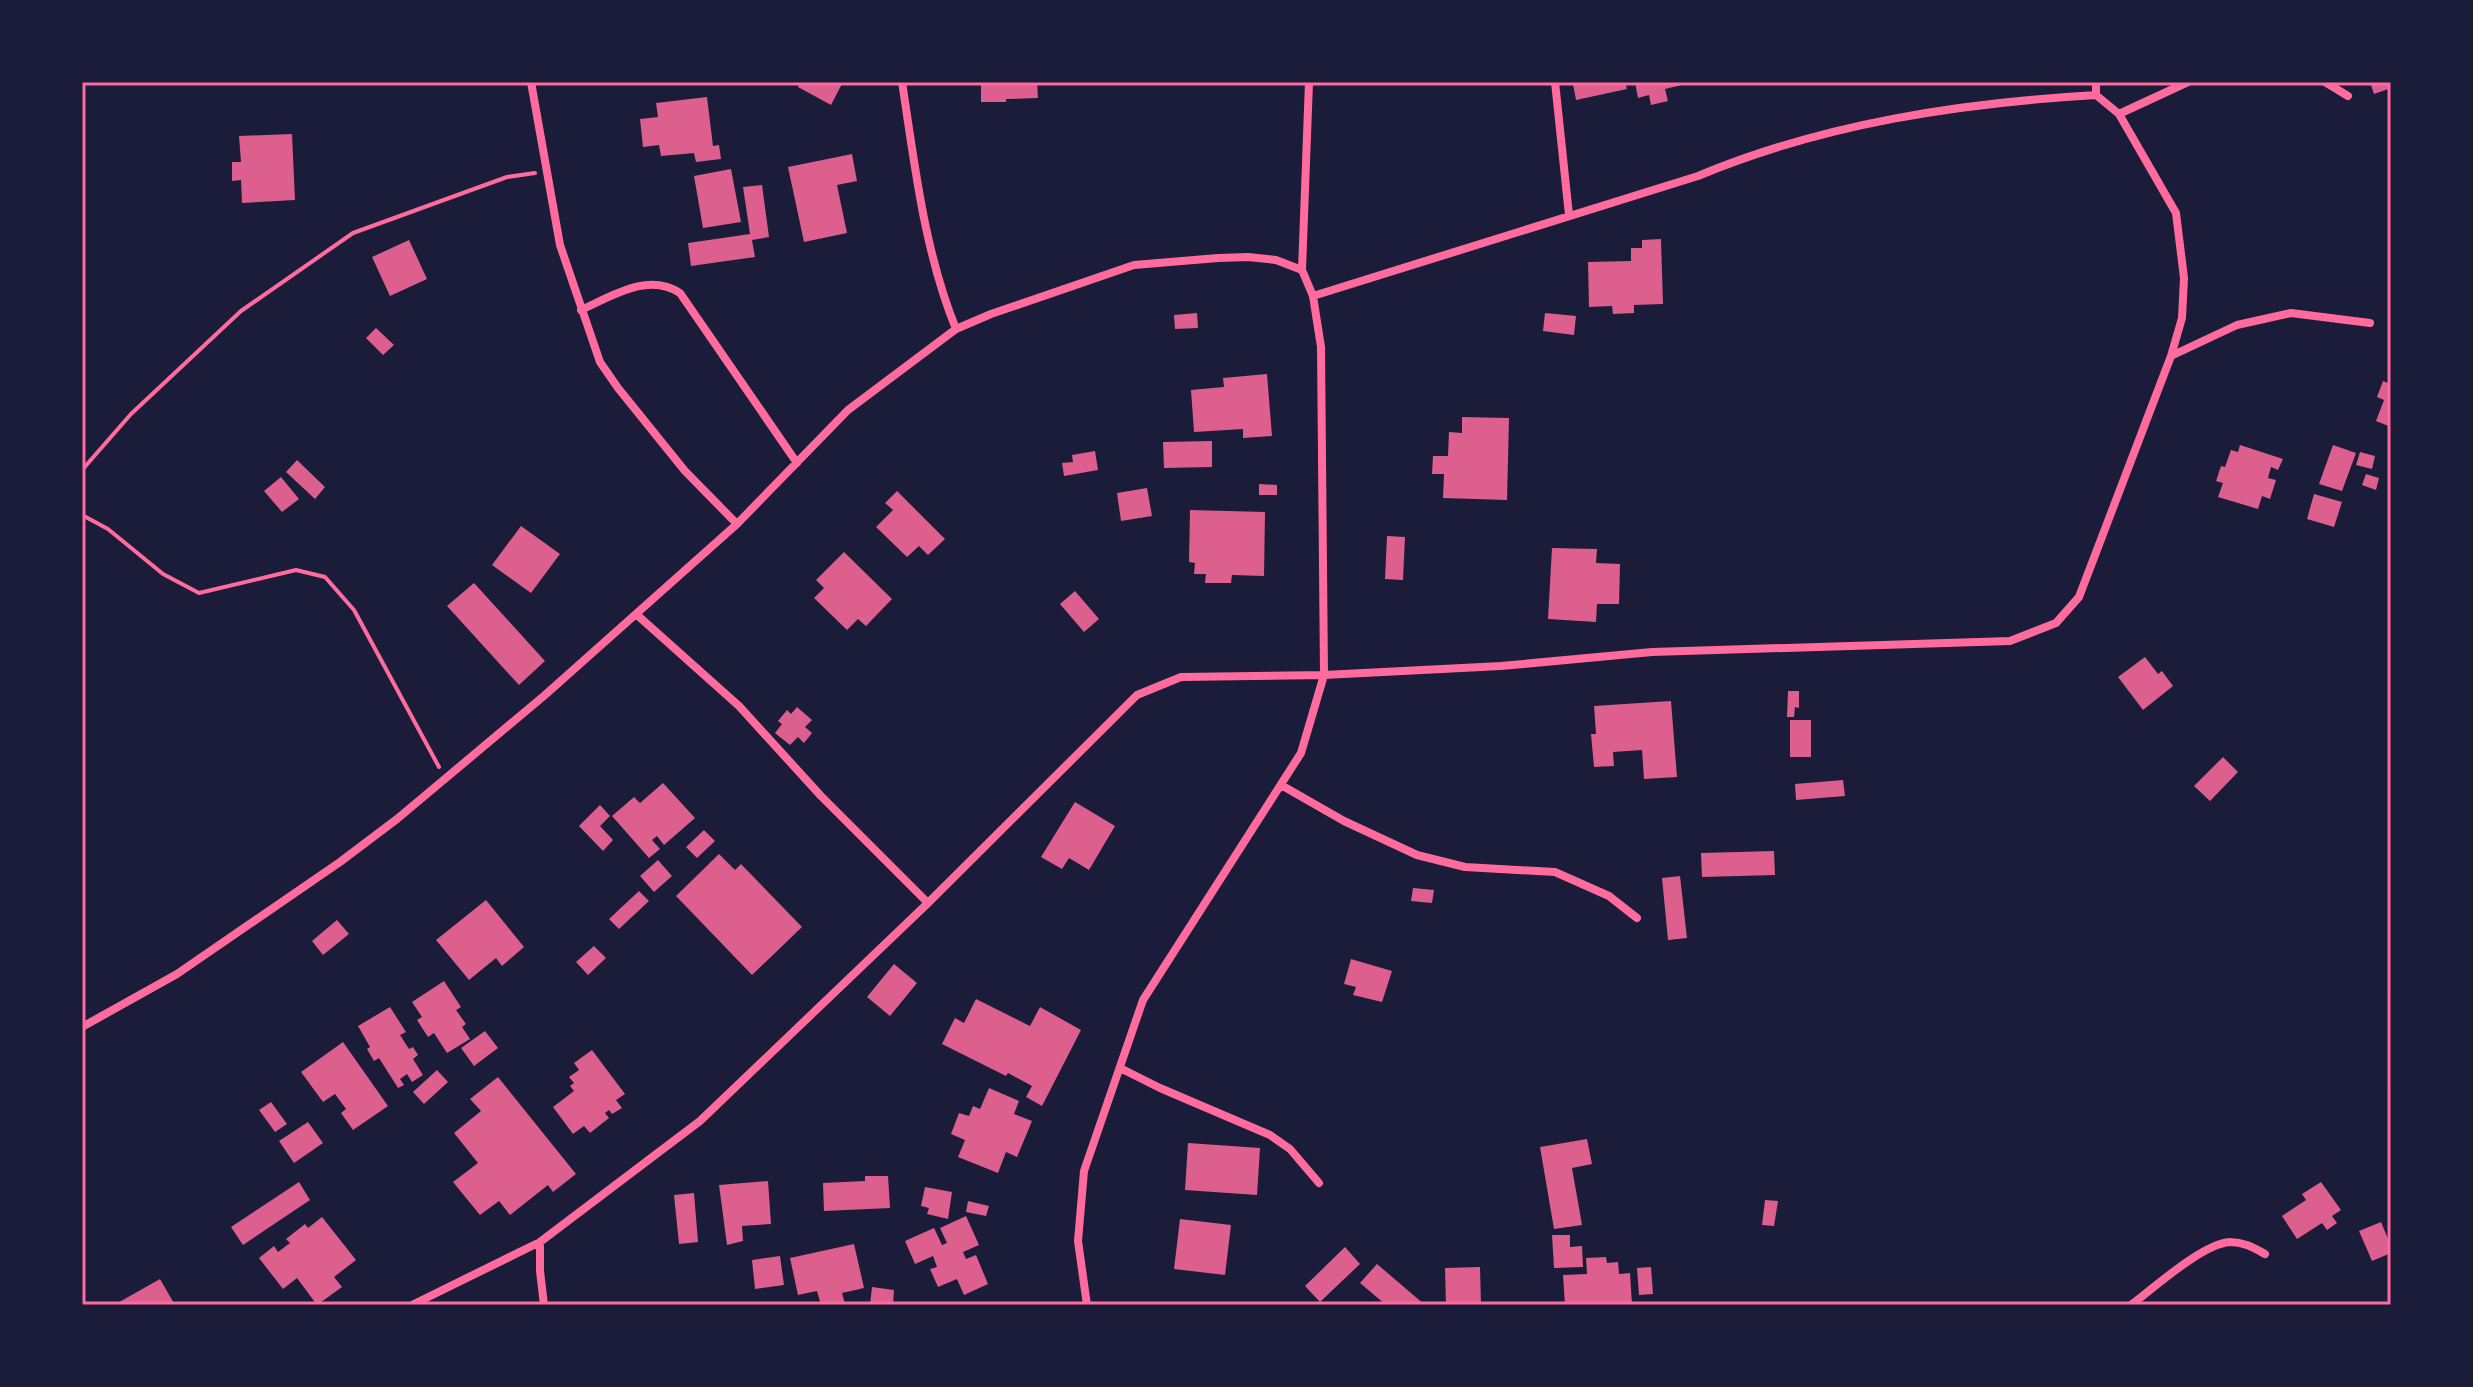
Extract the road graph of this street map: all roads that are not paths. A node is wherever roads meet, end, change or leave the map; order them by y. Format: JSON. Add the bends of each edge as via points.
{"nodes":[{"id":1,"x":531,"y":82,"type":"edge"},
{"id":2,"x":902,"y":82,"type":"edge"},
{"id":3,"x":1309,"y":82,"type":"edge"},
{"id":4,"x":1555,"y":82,"type":"edge"},
{"id":5,"x":2096,"y":82,"type":"edge"},
{"id":6,"x":2188,"y":82,"type":"edge"},
{"id":7,"x":2325,"y":82,"type":"edge"},
{"id":8,"x":2096,"y":95,"type":"junction"},
{"id":9,"x":2348,"y":96,"type":"dead end"},
{"id":10,"x":2119,"y":114,"type":"junction"},
{"id":11,"x":1569,"y":215,"type":"junction"},
{"id":12,"x":1302,"y":270,"type":"junction"},
{"id":13,"x":1313,"y":296,"type":"junction"},
{"id":14,"x":581,"y":310,"type":"junction"},
{"id":15,"x":2370,"y":323,"type":"dead end"},
{"id":16,"x":956,"y":329,"type":"junction"},
{"id":17,"x":2171,"y":356,"type":"junction"},
{"id":18,"x":797,"y":463,"type":"junction"},
{"id":19,"x":737,"y":524,"type":"junction"},
{"id":20,"x":636,"y":614,"type":"junction"},
{"id":21,"x":1324,"y":675,"type":"junction"},
{"id":22,"x":1281,"y":785,"type":"junction"},
{"id":23,"x":928,"y":903,"type":"junction"},
{"id":24,"x":1637,"y":918,"type":"dead end"},
{"id":25,"x":82,"y":1027,"type":"edge"},
{"id":26,"x":1120,"y":1068,"type":"junction"},
{"id":27,"x":1319,"y":1183,"type":"dead end"},
{"id":28,"x":540,"y":1242,"type":"junction"},
{"id":29,"x":2265,"y":1254,"type":"dead end"},
{"id":30,"x":412,"y":1305,"type":"edge"},
{"id":31,"x":544,"y":1305,"type":"edge"},
{"id":32,"x":1087,"y":1305,"type":"edge"},
{"id":33,"x":2131,"y":1305,"type":"edge"}],
"edges":[{"from":1,"to":14,"type":"street","via":[[560,245]]},
{"from":2,"to":16,"type":"street","via":[[924,228]]},
{"from":3,"to":12,"type":"street"},
{"from":4,"to":11,"type":"street"},
{"from":5,"to":8,"type":"street"},
{"from":6,"to":10,"type":"street"},
{"from":7,"to":9,"type":"street"},
{"from":8,"to":10,"type":"street"},
{"from":8,"to":11,"type":"street","via":[[2010,100],[1867,123],[1745,156],[1698,176]]},
{"from":10,"to":17,"type":"street","via":[[2176,213],[2184,278],[2182,318]]},
{"from":11,"to":13,"type":"street"},
{"from":12,"to":13,"type":"street"},
{"from":12,"to":16,"type":"street","via":[[1248,257],[1134,265]]},
{"from":13,"to":21,"type":"street","via":[[1321,347]]},
{"from":14,"to":18,"type":"street","via":[[638,284],[680,293]]},
{"from":14,"to":19,"type":"street","via":[[600,362],[618,388],[685,471]]},
{"from":15,"to":17,"type":"street","via":[[2291,313],[2237,325]]},
{"from":16,"to":18,"type":"street","via":[[848,410]]},
{"from":17,"to":21,"type":"street","via":[[2079,597],[2045,628],[2010,641],[1652,652]]},
{"from":18,"to":19,"type":"street"},
{"from":19,"to":20,"type":"street"},
{"from":20,"to":23,"type":"street","via":[[739,706]]},
{"from":20,"to":25,"type":"street","via":[[446,779],[340,862],[190,966]]},
{"from":21,"to":22,"type":"street","via":[[1301,753]]},
{"from":21,"to":23,"type":"street","via":[[1181,677],[1137,695]]},
{"from":22,"to":24,"type":"street","via":[[1417,855],[1465,867],[1555,872],[1609,896]]},
{"from":22,"to":26,"type":"street","via":[[1143,1000]]},
{"from":23,"to":28,"type":"street","via":[[700,1121]]},
{"from":26,"to":27,"type":"street","via":[[1270,1135]]},
{"from":26,"to":32,"type":"street","via":[[1084,1171],[1078,1241]]},
{"from":28,"to":30,"type":"street"},
{"from":28,"to":31,"type":"street"},
{"from":29,"to":33,"type":"street","via":[[2229,1242],[2207,1248]]}]}
